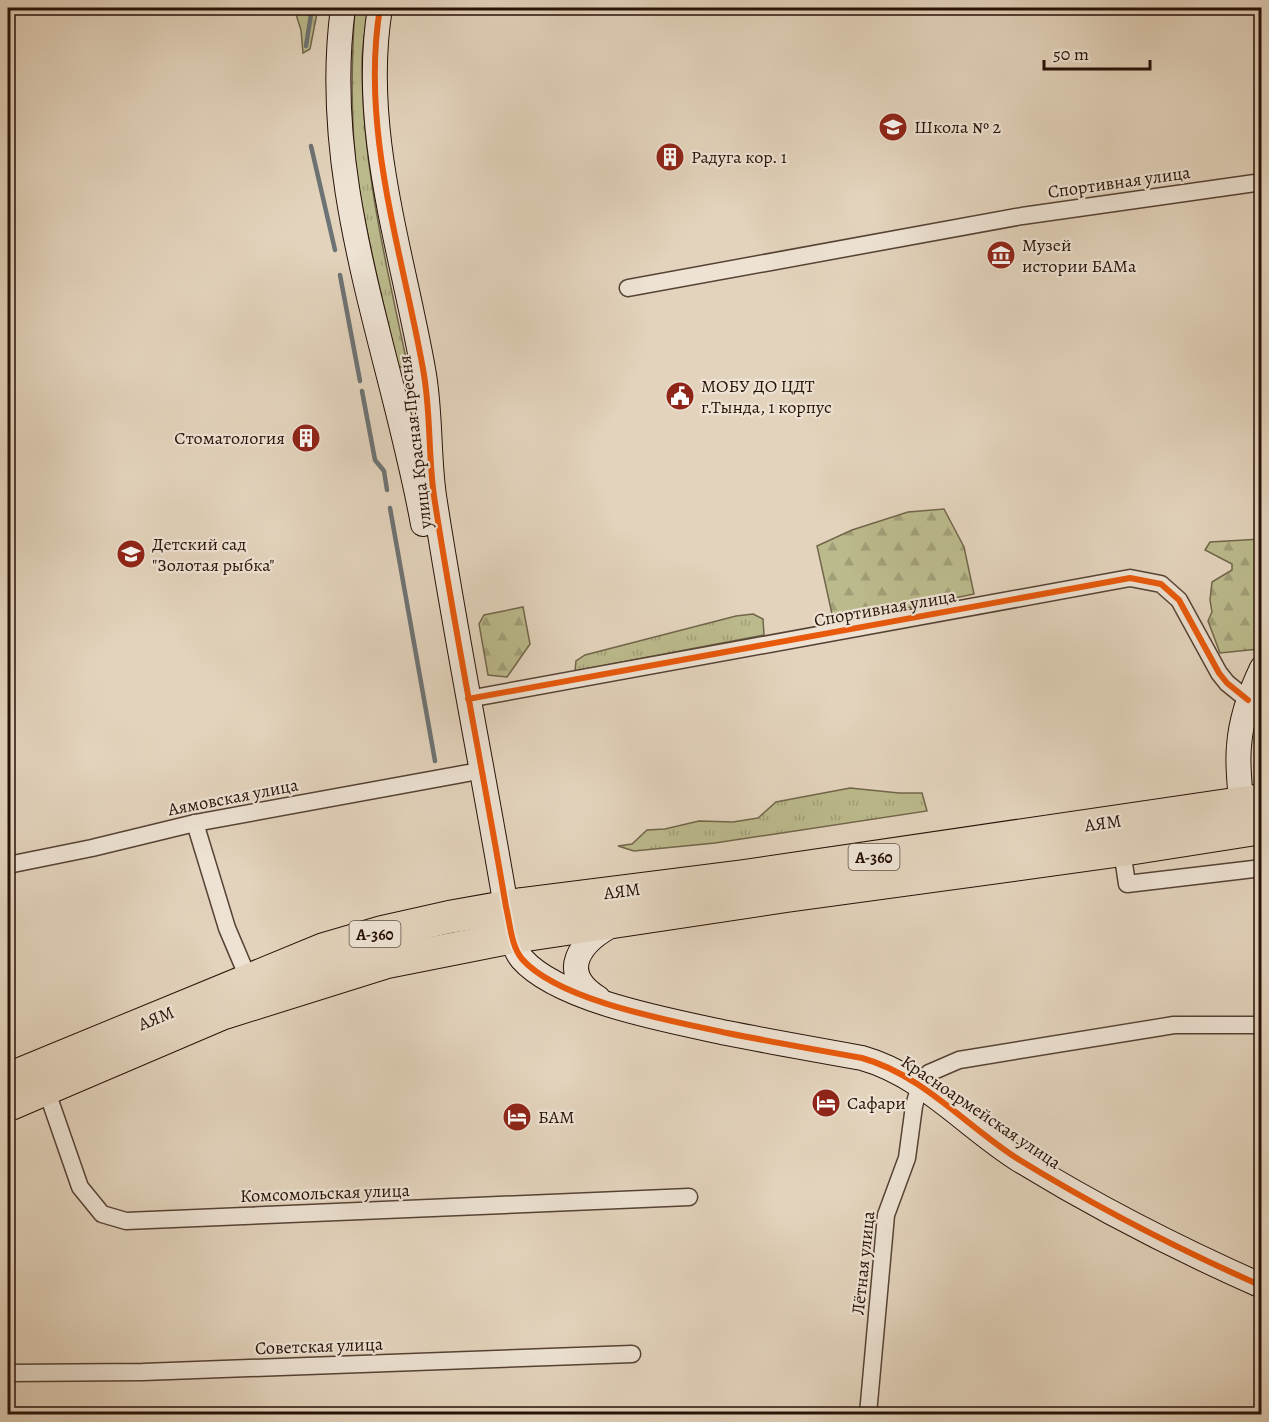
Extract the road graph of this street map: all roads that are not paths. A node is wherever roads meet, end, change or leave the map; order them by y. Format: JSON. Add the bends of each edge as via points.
{"nodes":[{"id":1,"x":343,"y":8,"type":"edge"},
{"id":2,"x":380,"y":8,"type":"edge"},
{"id":3,"x":1262,"y":182,"type":"edge"},
{"id":4,"x":628,"y":288,"type":"dead end"},
{"id":5,"x":1262,"y":668,"type":"edge"},
{"id":6,"x":468,"y":699,"type":"junction"},
{"id":7,"x":1248,"y":700,"type":"junction"},
{"id":8,"x":468,"y":773,"type":"junction"},
{"id":9,"x":1251,"y":802,"type":"edge"},
{"id":10,"x":195,"y":824,"type":"junction"},
{"id":11,"x":1262,"y":828,"type":"edge"},
{"id":12,"x":1122,"y":850,"type":"junction"},
{"id":13,"x":8,"y":865,"type":"edge"},
{"id":14,"x":1262,"y":868,"type":"edge"},
{"id":15,"x":499,"y":908,"type":"junction"},
{"id":16,"x":618,"y":922,"type":"junction"},
{"id":17,"x":505,"y":938,"type":"junction"},
{"id":18,"x":249,"y":980,"type":"junction"},
{"id":19,"x":608,"y":1004,"type":"junction"},
{"id":20,"x":1262,"y":1025,"type":"edge"},
{"id":21,"x":8,"y":1079,"type":"edge"},
{"id":22,"x":920,"y":1085,"type":"junction"},
{"id":23,"x":46,"y":1089,"type":"junction"},
{"id":24,"x":8,"y":1105,"type":"edge"},
{"id":25,"x":689,"y":1197,"type":"dead end"},
{"id":26,"x":1256,"y":1281,"type":"edge"},
{"id":27,"x":632,"y":1354,"type":"dead end"},
{"id":28,"x":8,"y":1373,"type":"edge"},
{"id":29,"x":868,"y":1414,"type":"edge"}],
"edges":[{"from":1,"to":8,"type":"street","name":"улица Красная Пресня","via":[[338,67],[340,137],[347,183],[373,319],[418,496]]},
{"from":2,"to":6,"type":"street","name":"улица Красная Пресня","via":[[376,109],[384,176],[424,370],[434,494]]},
{"from":3,"to":4,"type":"street","name":"Спортивная улица","via":[[1022,216]]},
{"from":5,"to":7,"type":"street"},
{"from":6,"to":7,"type":"street","name":"Спортивная улица","via":[[1130,578],[1161,584],[1179,600],[1219,673]]},
{"from":6,"to":15,"type":"street","name":"улица Красная Пресня"},
{"from":7,"to":9,"type":"street","via":[[1239,746]]},
{"from":8,"to":10,"type":"street","name":"Аямовская улица"},
{"from":8,"to":15,"type":"street","name":"улица Красная Пресня"},
{"from":9,"to":15,"type":"highway","name":"АЯМ","number":"А-360"},
{"from":10,"to":13,"type":"street","name":"Аямовская улица"},
{"from":10,"to":18,"type":"street","via":[[227,928]]},
{"from":11,"to":12,"type":"highway","name":"АЯМ","number":"А-360"},
{"from":12,"to":14,"type":"street","via":[[1127,884]]},
{"from":12,"to":16,"type":"highway","name":"АЯМ","number":"А-360"},
{"from":15,"to":17,"type":"street","name":"Красноармейская улица"},
{"from":15,"to":18,"type":"highway","name":"АЯМ","number":"А-360","via":[[324,949]]},
{"from":16,"to":17,"type":"highway","name":"АЯМ","number":"А-360"},
{"from":16,"to":19,"type":"street","via":[[588,942],[577,962],[580,983]]},
{"from":17,"to":19,"type":"street","name":"Красноармейская улица","via":[[523,960],[555,983]]},
{"from":17,"to":23,"type":"highway","name":"АЯМ","number":"А-360","via":[[387,962],[221,1014]]},
{"from":18,"to":21,"type":"highway","name":"АЯМ","number":"А-360"},
{"from":19,"to":22,"type":"street","name":"Красноармейская улица","via":[[663,1020],[882,1063]]},
{"from":20,"to":22,"type":"street","name":"Красноармейская улица","via":[[1174,1025],[959,1060],[929,1073]]},
{"from":22,"to":26,"type":"street","name":"Красноармейская улица","via":[[1017,1158],[1151,1235]]},
{"from":22,"to":29,"type":"street","name":"Лётная улица","via":[[908,1158],[886,1215]]},
{"from":23,"to":24,"type":"highway","name":"АЯМ","number":"А-360"},
{"from":23,"to":25,"type":"street","name":"Комсомольская улица","via":[[80,1187],[102,1214],[126,1221]]},
{"from":27,"to":28,"type":"street","name":"Советская улица","via":[[143,1372]]}]}
